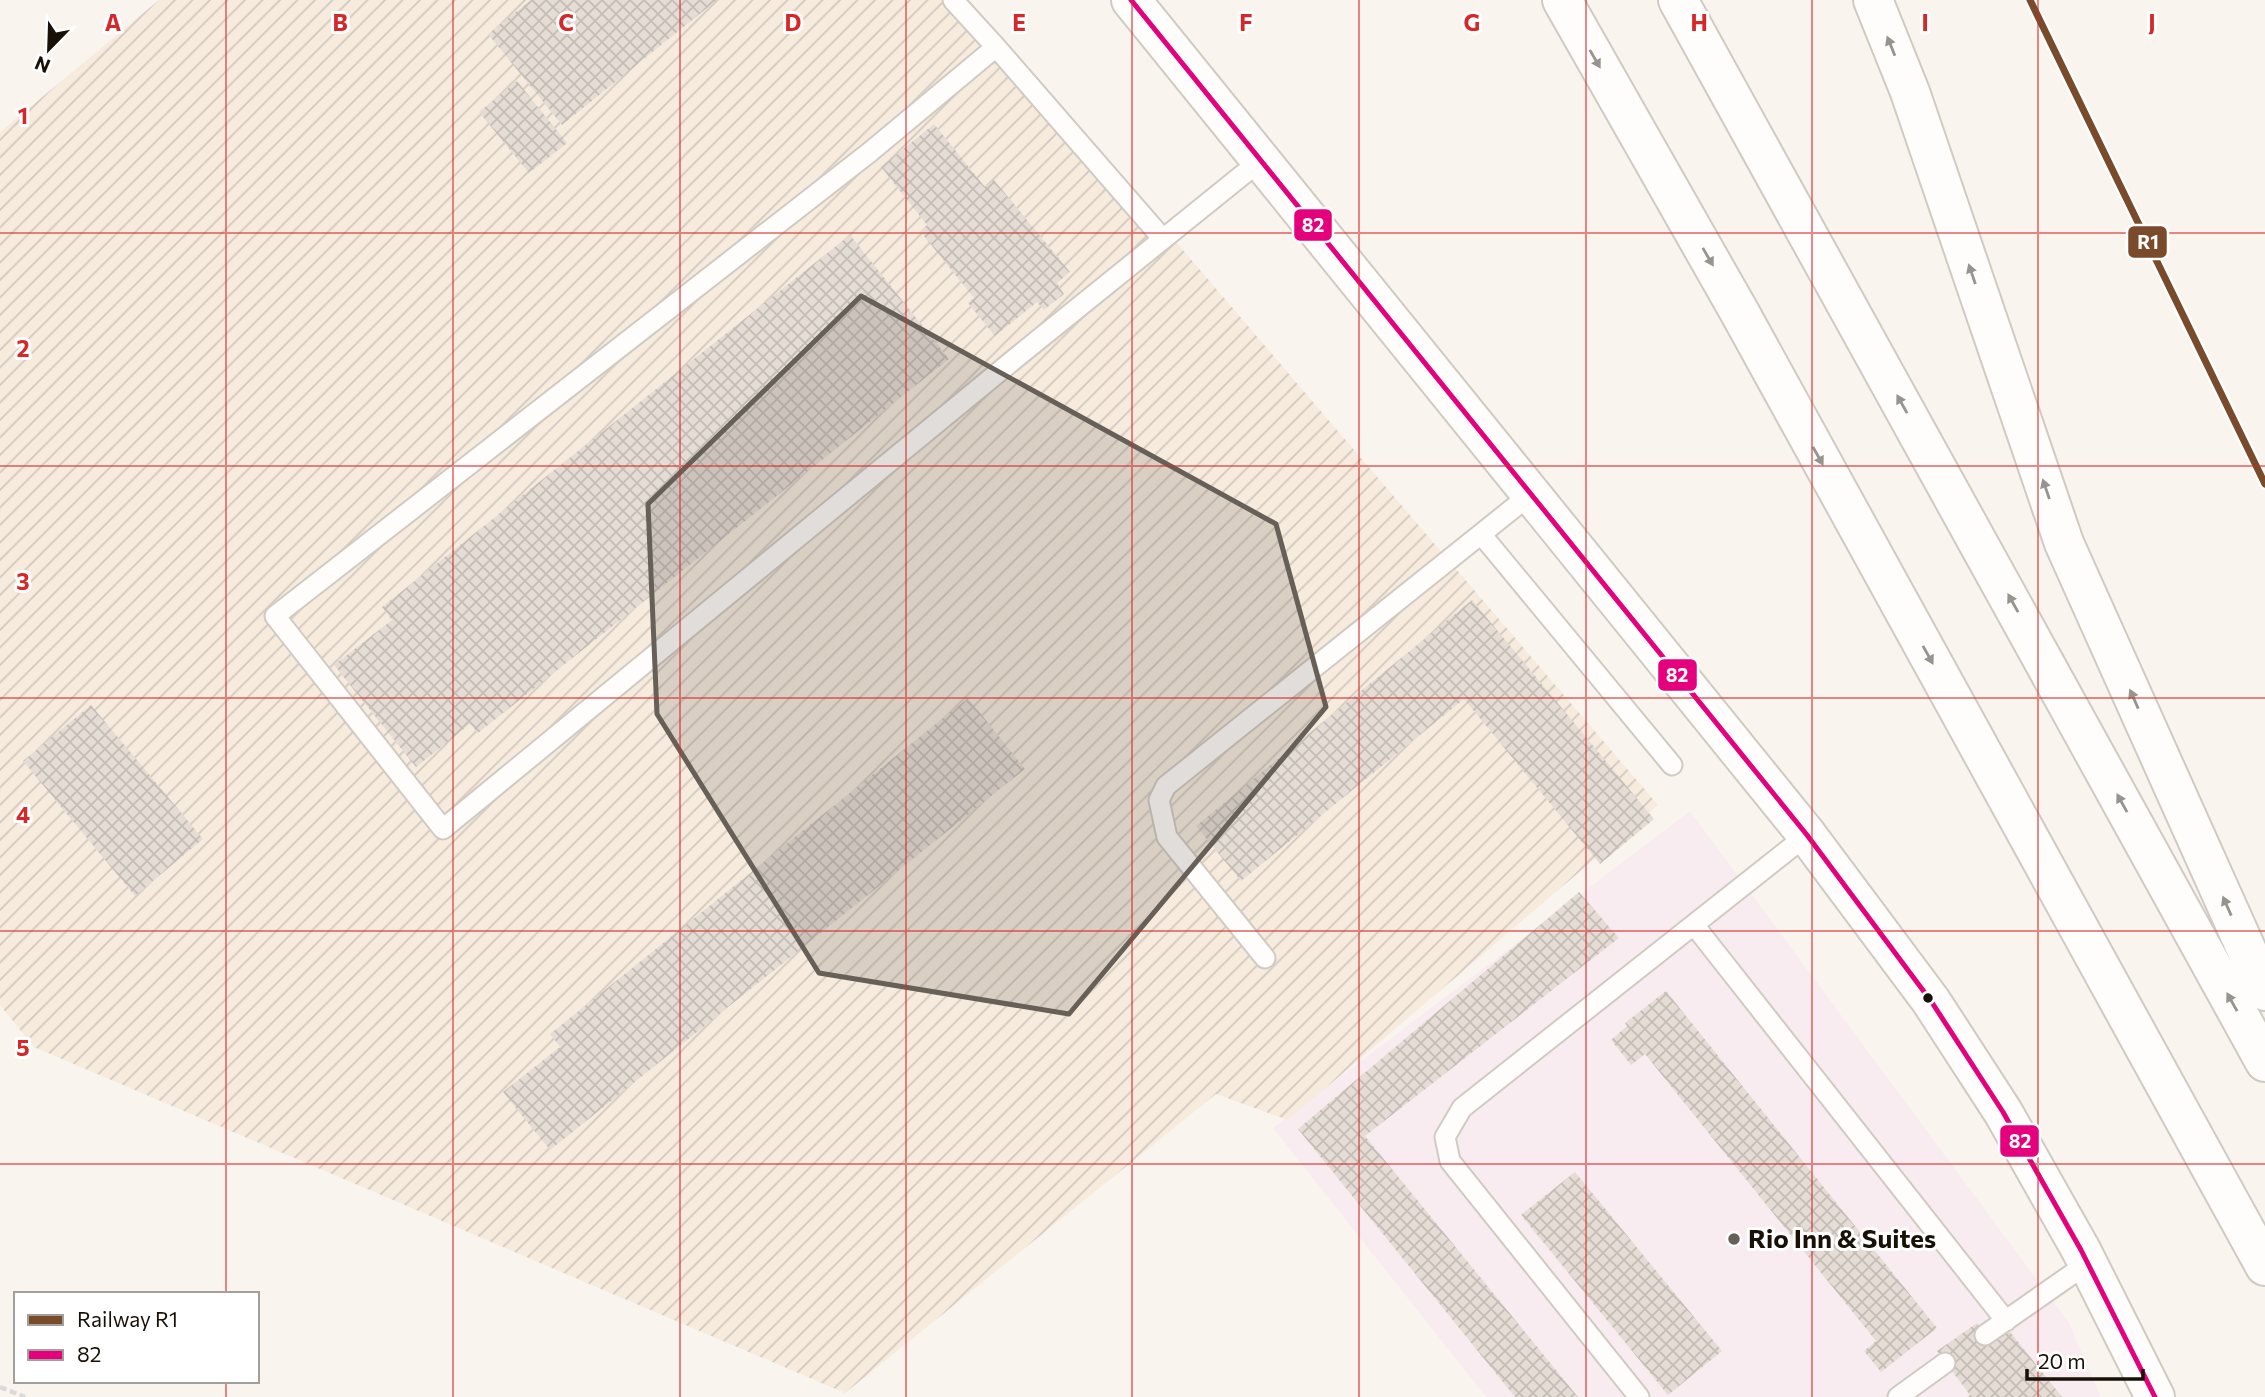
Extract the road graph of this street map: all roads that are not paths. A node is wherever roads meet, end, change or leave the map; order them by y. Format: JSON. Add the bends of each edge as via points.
{"nodes":[{"id":1,"x":953,"y":0,"type":"edge"},
{"id":2,"x":1131,"y":0,"type":"edge"},
{"id":3,"x":1562,"y":0,"type":"edge"},
{"id":4,"x":1678,"y":0,"type":"edge"},
{"id":5,"x":1873,"y":0,"type":"edge"},
{"id":6,"x":996,"y":47,"type":"junction"},
{"id":7,"x":1261,"y":160,"type":"junction"},
{"id":8,"x":1163,"y":239,"type":"junction"},
{"id":9,"x":1531,"y":494,"type":"junction"},
{"id":10,"x":1481,"y":534,"type":"junction"},
{"id":11,"x":1672,"y":765,"type":"dead end"},
{"id":12,"x":1807,"y":835,"type":"junction"},
{"id":13,"x":1694,"y":925,"type":"junction"},
{"id":14,"x":1265,"y":958,"type":"dead end"},
{"id":15,"x":2265,"y":991,"type":"edge"},
{"id":16,"x":2265,"y":1062,"type":"edge"},
{"id":17,"x":2256,"y":1250,"type":"edge"},
{"id":18,"x":2088,"y":1263,"type":"junction"},
{"id":19,"x":2265,"y":1297,"type":"edge"},
{"id":20,"x":2006,"y":1321,"type":"junction"},
{"id":21,"x":1985,"y":1335,"type":"dead end"},
{"id":22,"x":1945,"y":1363,"type":"dead end"},
{"id":23,"x":1639,"y":1397,"type":"edge"},
{"id":24,"x":1898,"y":1397,"type":"edge"},
{"id":25,"x":2155,"y":1397,"type":"edge"}],
"edges":[{"from":1,"to":6,"type":"lane"},
{"from":2,"to":7,"type":"main road"},
{"from":3,"to":17,"type":"main road","one_way":true,"via":[[1740,313]]},
{"from":16,"to":4,"type":"main road","one_way":true},
{"from":15,"to":5,"type":"main road","one_way":true,"via":[[2064,543],[1910,92]]},
{"from":6,"to":8,"type":"lane"},
{"from":6,"to":8,"type":"lane","via":[[870,152],[275,616],[443,829]]},
{"from":7,"to":8,"type":"lane"},
{"from":7,"to":9,"type":"main road"},
{"from":9,"to":10,"type":"lane"},
{"from":9,"to":12,"type":"main road"},
{"from":10,"to":11,"type":"lane"},
{"from":10,"to":14,"type":"lane","via":[[1166,786],[1160,800],[1167,836]]},
{"from":12,"to":13,"type":"lane"},
{"from":12,"to":18,"type":"main road","via":[[1931,1001],[2003,1112]]},
{"from":13,"to":20,"type":"lane"},
{"from":13,"to":23,"type":"lane","via":[[1462,1108],[1445,1137],[1450,1161]]},
{"from":17,"to":19,"type":"main road"},
{"from":18,"to":20,"type":"lane"},
{"from":18,"to":25,"type":"main road"},
{"from":20,"to":21,"type":"lane"},
{"from":22,"to":24,"type":"lane"}]}
